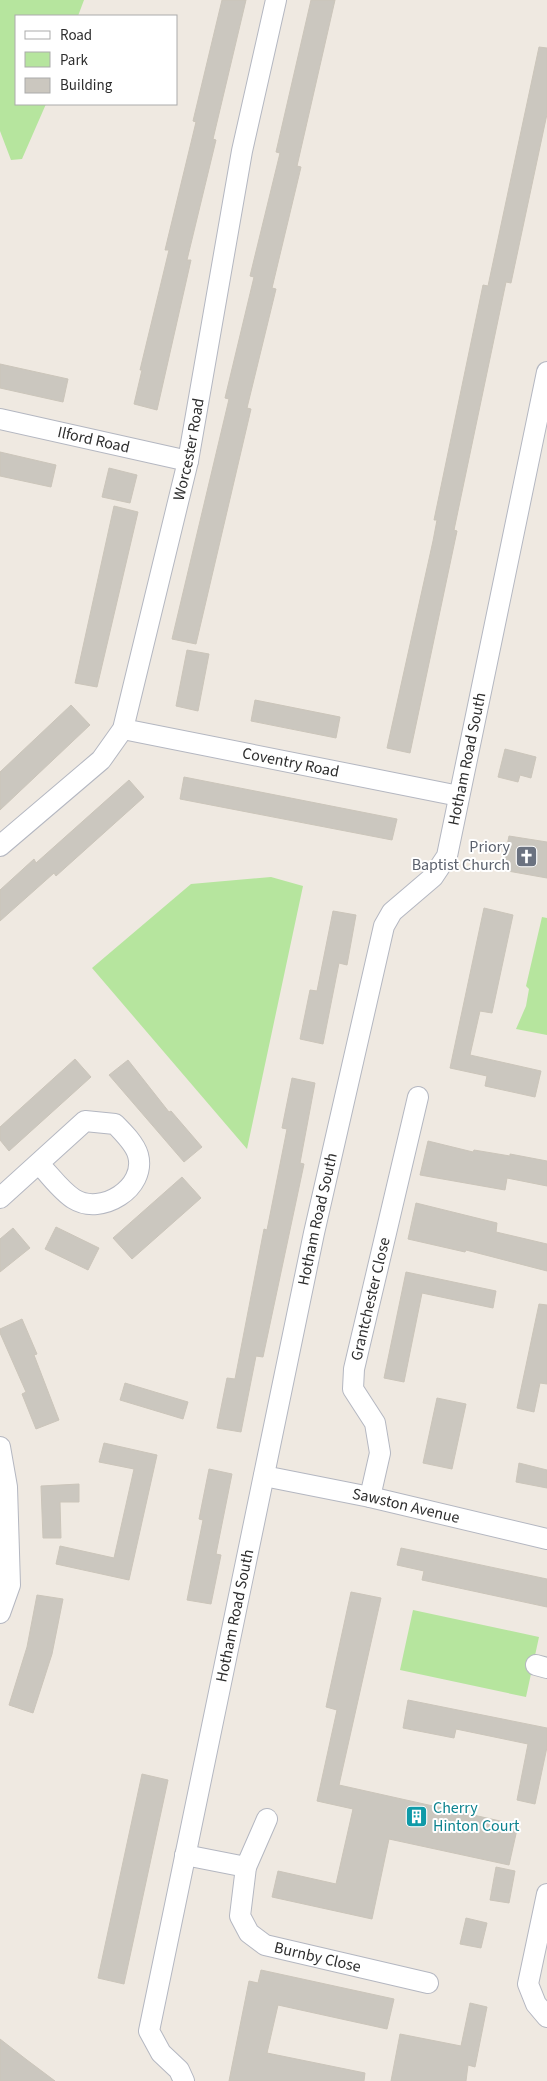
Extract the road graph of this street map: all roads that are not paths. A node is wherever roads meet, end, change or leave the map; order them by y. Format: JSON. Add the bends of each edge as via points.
{"nodes":[{"id":1,"x":276,"y":0,"type":"edge"},
{"id":2,"x":547,"y":372,"type":"edge"},
{"id":3,"x":0,"y":419,"type":"edge"},
{"id":4,"x":188,"y":461,"type":"junction"},
{"id":5,"x":123,"y":729,"type":"junction"},
{"id":6,"x":459,"y":796,"type":"junction"},
{"id":7,"x":0,"y":846,"type":"edge"},
{"id":8,"x":418,"y":1098,"type":"dead end"},
{"id":9,"x":39,"y":1164,"type":"junction"},
{"id":10,"x":0,"y":1198,"type":"edge"},
{"id":11,"x":0,"y":1447,"type":"edge"},
{"id":12,"x":264,"y":1476,"type":"junction"},
{"id":13,"x":370,"y":1497,"type":"junction"},
{"id":14,"x":547,"y":1539,"type":"edge"},
{"id":15,"x":0,"y":1612,"type":"edge"},
{"id":16,"x":267,"y":1819,"type":"dead end"},
{"id":17,"x":185,"y":1855,"type":"junction"},
{"id":18,"x":246,"y":1868,"type":"junction"},
{"id":19,"x":547,"y":1894,"type":"edge"},
{"id":20,"x":428,"y":1983,"type":"dead end"},
{"id":21,"x":547,"y":2017,"type":"edge"},
{"id":22,"x":184,"y":2081,"type":"edge"}],
"edges":[{"from":1,"to":4,"type":"street","name":"Worcester Road","via":[[242,151]]},
{"from":2,"to":6,"type":"street","name":"Hotham Road South"},
{"from":3,"to":4,"type":"street","name":"Ilford Road"},
{"from":4,"to":5,"type":"street","name":"Worcester Road"},
{"from":5,"to":6,"type":"street","name":"Coventry Road"},
{"from":5,"to":7,"type":"street","name":"Worcester Road","via":[[101,760]]},
{"from":6,"to":12,"type":"street","name":"Hotham Road South","via":[[447,856],[433,876],[392,912],[384,926],[314,1233]]},
{"from":8,"to":13,"type":"street","name":"Grantchester Close","via":[[354,1369],[352,1389],[375,1423],[380,1453]]},
{"from":9,"to":9,"type":"street","via":[[85,1121],[115,1124],[138,1155],[137,1179],[121,1197],[90,1204],[74,1199]]},
{"from":9,"to":10,"type":"street"},
{"from":11,"to":15,"type":"street","via":[[7,1487],[10,1585]]},
{"from":12,"to":13,"type":"street","name":"Sawston Avenue"},
{"from":12,"to":17,"type":"street","name":"Hotham Road South"},
{"from":13,"to":14,"type":"street","name":"Sawston Avenue"},
{"from":16,"to":18,"type":"street","name":"Burnby Close"},
{"from":17,"to":18,"type":"street"},
{"from":17,"to":22,"type":"street","name":"Hotham Road South","via":[[149,2031],[161,2053],[179,2070]]},
{"from":18,"to":20,"type":"street","name":"Burnby Close","via":[[240,1916],[249,1933],[265,1946]]},
{"from":19,"to":21,"type":"street","via":[[528,1984],[536,2004]]}]}
